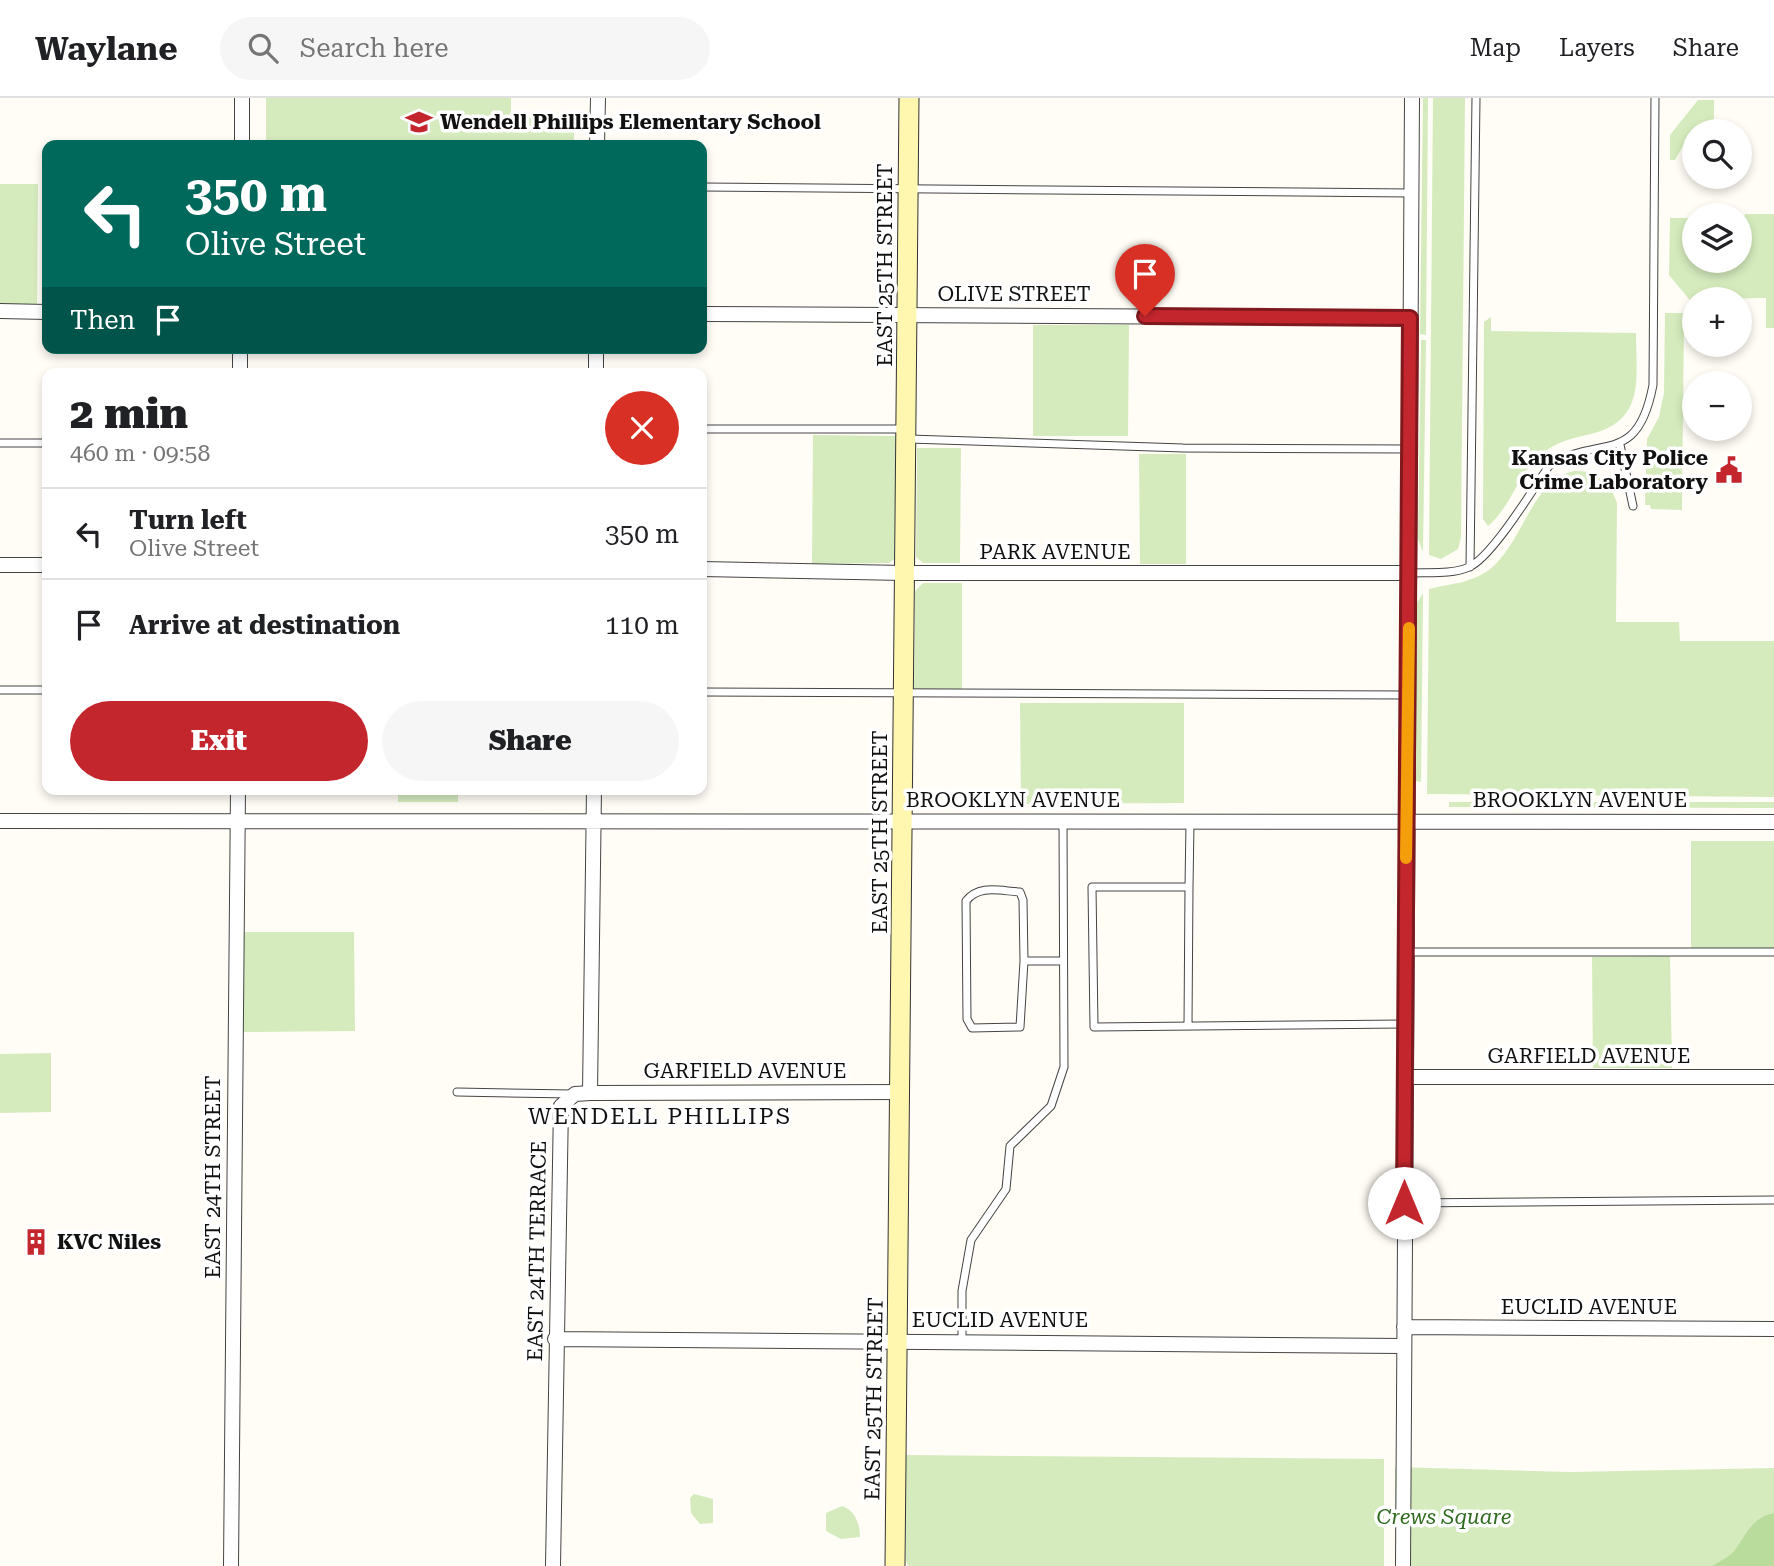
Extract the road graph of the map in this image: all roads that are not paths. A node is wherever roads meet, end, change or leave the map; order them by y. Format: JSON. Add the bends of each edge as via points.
{"nodes":[{"id":1,"x":242,"y":98,"type":"edge"},
{"id":2,"x":598,"y":98,"type":"edge"},
{"id":3,"x":909,"y":98,"type":"edge"},
{"id":4,"x":1412,"y":98,"type":"edge"},
{"id":5,"x":1476,"y":98,"type":"edge"},
{"id":6,"x":1655,"y":98,"type":"edge"},
{"id":7,"x":242,"y":140,"type":"edge"},
{"id":8,"x":597,"y":140,"type":"edge"},
{"id":9,"x":707,"y":187,"type":"edge"},
{"id":10,"x":908,"y":188,"type":"junction"},
{"id":11,"x":1411,"y":193,"type":"junction"},
{"id":12,"x":0,"y":311,"type":"edge"},
{"id":13,"x":42,"y":312,"type":"edge"},
{"id":14,"x":707,"y":314,"type":"edge"},
{"id":15,"x":907,"y":314,"type":"junction"},
{"id":16,"x":1410,"y":318,"type":"junction"},
{"id":17,"x":707,"y":429,"type":"edge"},
{"id":18,"x":907,"y":434,"type":"junction"},
{"id":19,"x":0,"y":443,"type":"edge"},
{"id":20,"x":42,"y":443,"type":"edge"},
{"id":21,"x":1620,"y":445,"type":"junction"},
{"id":22,"x":1409,"y":449,"type":"junction"},
{"id":23,"x":1633,"y":506,"type":"dead end"},
{"id":24,"x":0,"y":565,"type":"edge"},
{"id":25,"x":42,"y":565,"type":"edge"},
{"id":26,"x":1470,"y":567,"type":"junction"},
{"id":27,"x":707,"y":569,"type":"edge"},
{"id":28,"x":904,"y":573,"type":"junction"},
{"id":29,"x":1409,"y":573,"type":"junction"},
{"id":30,"x":0,"y":690,"type":"edge"},
{"id":31,"x":42,"y":690,"type":"edge"},
{"id":32,"x":707,"y":692,"type":"edge"},
{"id":33,"x":904,"y":695,"type":"junction"},
{"id":34,"x":1408,"y":695,"type":"junction"},
{"id":35,"x":238,"y":795,"type":"edge"},
{"id":36,"x":594,"y":795,"type":"edge"},
{"id":37,"x":237,"y":820,"type":"junction"},
{"id":38,"x":0,"y":821,"type":"edge"},
{"id":39,"x":594,"y":821,"type":"junction"},
{"id":40,"x":903,"y":821,"type":"junction"},
{"id":41,"x":1063,"y":821,"type":"junction"},
{"id":42,"x":1190,"y":821,"type":"junction"},
{"id":43,"x":1407,"y":821,"type":"junction"},
{"id":44,"x":1774,"y":822,"type":"edge"},
{"id":45,"x":1189,"y":887,"type":"junction"},
{"id":46,"x":1406,"y":952,"type":"junction"},
{"id":47,"x":1774,"y":952,"type":"edge"},
{"id":48,"x":1024,"y":961,"type":"junction"},
{"id":49,"x":1063,"y":961,"type":"junction"},
{"id":50,"x":1404,"y":1024,"type":"junction"},
{"id":51,"x":1188,"y":1026,"type":"junction"},
{"id":52,"x":1404,"y":1077,"type":"junction"},
{"id":53,"x":1774,"y":1077,"type":"edge"},
{"id":54,"x":457,"y":1092,"type":"dead end"},
{"id":55,"x":901,"y":1092,"type":"junction"},
{"id":56,"x":582,"y":1094,"type":"junction"},
{"id":57,"x":1774,"y":1200,"type":"edge"},
{"id":58,"x":1404,"y":1203,"type":"junction"},
{"id":59,"x":1404,"y":1327,"type":"junction"},
{"id":60,"x":1774,"y":1329,"type":"edge"},
{"id":61,"x":555,"y":1339,"type":"junction"},
{"id":62,"x":898,"y":1341,"type":"junction"},
{"id":63,"x":962,"y":1341,"type":"junction"},
{"id":64,"x":1404,"y":1346,"type":"junction"},
{"id":65,"x":231,"y":1566,"type":"edge"},
{"id":66,"x":553,"y":1566,"type":"edge"},
{"id":67,"x":895,"y":1566,"type":"edge"},
{"id":68,"x":1403,"y":1566,"type":"edge"}],
"edges":[{"from":1,"to":7,"type":"street"},
{"from":2,"to":8,"type":"street"},
{"from":3,"to":10,"type":"street","name":"EAST 25TH STREET"},
{"from":4,"to":11,"type":"street"},
{"from":5,"to":26,"type":"lane"},
{"from":6,"to":21,"type":"lane","via":[[1653,385],[1635,432]]},
{"from":9,"to":10,"type":"lane"},
{"from":10,"to":11,"type":"lane"},
{"from":10,"to":15,"type":"street","name":"EAST 25TH STREET"},
{"from":11,"to":16,"type":"street"},
{"from":12,"to":13,"type":"street"},
{"from":14,"to":15,"type":"street","name":"OLIVE STREET"},
{"from":15,"to":16,"type":"street","name":"OLIVE STREET"},
{"from":15,"to":18,"type":"street","name":"EAST 25TH STREET"},
{"from":16,"to":22,"type":"street"},
{"from":17,"to":18,"type":"lane"},
{"from":18,"to":22,"type":"lane","via":[[1183,448]]},
{"from":18,"to":28,"type":"street","name":"EAST 25TH STREET"},
{"from":19,"to":20,"type":"lane"},
{"from":21,"to":23,"type":"lane"},
{"from":21,"to":26,"type":"lane","via":[[1564,456],[1549,466],[1487,553]]},
{"from":22,"to":29,"type":"street"},
{"from":24,"to":25,"type":"street"},
{"from":26,"to":29,"type":"lane"},
{"from":27,"to":28,"type":"street","name":"PARK AVENUE"},
{"from":28,"to":29,"type":"street","name":"PARK AVENUE"},
{"from":28,"to":33,"type":"street","name":"EAST 25TH STREET"},
{"from":29,"to":34,"type":"street"},
{"from":30,"to":31,"type":"lane"},
{"from":32,"to":33,"type":"lane"},
{"from":33,"to":34,"type":"lane"},
{"from":33,"to":40,"type":"street","name":"EAST 25TH STREET"},
{"from":34,"to":43,"type":"street"},
{"from":35,"to":37,"type":"street","name":"EAST 24TH STREET"},
{"from":36,"to":39,"type":"street","name":"EAST 24TH TERRACE"},
{"from":37,"to":38,"type":"street","name":"BROOKLYN AVENUE"},
{"from":37,"to":39,"type":"street","name":"BROOKLYN AVENUE"},
{"from":37,"to":65,"type":"street","name":"EAST 24TH STREET"},
{"from":39,"to":40,"type":"street","name":"BROOKLYN AVENUE"},
{"from":39,"to":56,"type":"street","name":"EAST 24TH TERRACE"},
{"from":40,"to":41,"type":"street","name":"BROOKLYN AVENUE"},
{"from":40,"to":55,"type":"street","name":"EAST 25TH STREET"},
{"from":41,"to":42,"type":"street","name":"BROOKLYN AVENUE"},
{"from":41,"to":49,"type":"lane"},
{"from":42,"to":43,"type":"street","name":"BROOKLYN AVENUE"},
{"from":42,"to":45,"type":"lane"},
{"from":43,"to":44,"type":"street","name":"BROOKLYN AVENUE"},
{"from":43,"to":46,"type":"street"},
{"from":45,"to":51,"type":"lane"},
{"from":45,"to":51,"type":"lane","via":[[1093,887],[1094,1027]]},
{"from":46,"to":47,"type":"lane"},
{"from":46,"to":50,"type":"street"},
{"from":48,"to":48,"type":"lane","via":[[1020,892],[972,893],[966,901],[967,1019],[972,1028],[1020,1027]]},
{"from":48,"to":49,"type":"lane"},
{"from":49,"to":63,"type":"lane","via":[[1064,1067],[1051,1106],[1010,1146],[1006,1188],[971,1240],[962,1291]]},
{"from":50,"to":51,"type":"lane"},
{"from":50,"to":52,"type":"street"},
{"from":52,"to":53,"type":"street","name":"GARFIELD AVENUE"},
{"from":52,"to":58,"type":"street"},
{"from":54,"to":56,"type":"lane"},
{"from":55,"to":56,"type":"street","name":"GARFIELD AVENUE"},
{"from":55,"to":62,"type":"street","name":"EAST 25TH STREET"},
{"from":56,"to":61,"type":"street","name":"EAST 24TH TERRACE","via":[[561,1107]]},
{"from":57,"to":58,"type":"lane"},
{"from":58,"to":59,"type":"street"},
{"from":59,"to":60,"type":"street","name":"EUCLID AVENUE"},
{"from":59,"to":64,"type":"street"},
{"from":61,"to":62,"type":"street","name":"EUCLID AVENUE"},
{"from":61,"to":66,"type":"street","name":"EAST 24TH TERRACE"},
{"from":62,"to":63,"type":"street","name":"EUCLID AVENUE"},
{"from":62,"to":67,"type":"street","name":"EAST 25TH STREET"},
{"from":63,"to":64,"type":"street","name":"EUCLID AVENUE"},
{"from":64,"to":68,"type":"street"}]}
